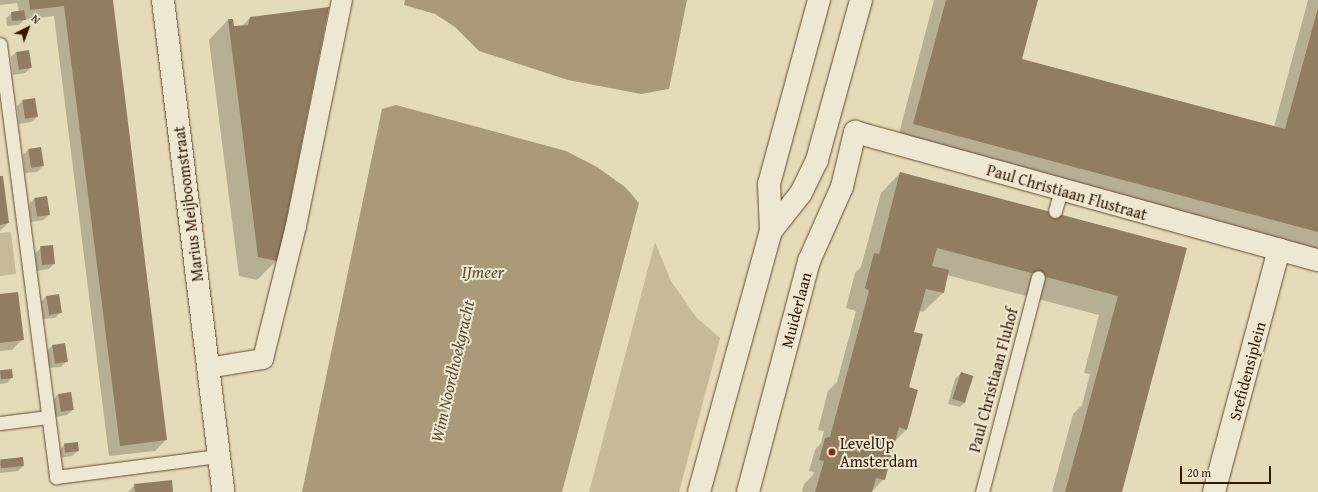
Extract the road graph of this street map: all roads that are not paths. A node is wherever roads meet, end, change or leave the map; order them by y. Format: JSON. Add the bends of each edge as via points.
{"nodes":[{"id":1,"x":163,"y":0,"type":"edge"},
{"id":2,"x":342,"y":0,"type":"edge"},
{"id":3,"x":818,"y":0,"type":"edge"},
{"id":4,"x":861,"y":0,"type":"edge"},
{"id":5,"x":0,"y":44,"type":"edge"},
{"id":6,"x":4,"y":108,"type":"edge"},
{"id":7,"x":855,"y":132,"type":"joint"},
{"id":8,"x":1061,"y":190,"type":"junction"},
{"id":9,"x":1055,"y":211,"type":"dead end"},
{"id":10,"x":771,"y":231,"type":"junction"},
{"id":11,"x":1279,"y":250,"type":"junction"},
{"id":12,"x":1318,"y":260,"type":"edge"},
{"id":13,"x":1038,"y":277,"type":"dead end"},
{"id":14,"x":208,"y":368,"type":"junction"},
{"id":15,"x":48,"y":417,"type":"junction"},
{"id":16,"x":0,"y":423,"type":"edge"},
{"id":17,"x":218,"y":456,"type":"junction"},
{"id":18,"x":223,"y":492,"type":"edge"},
{"id":19,"x":699,"y":492,"type":"edge"},
{"id":20,"x":748,"y":492,"type":"edge"},
{"id":21,"x":982,"y":492,"type":"edge"},
{"id":22,"x":1214,"y":492,"type":"edge"}],
"edges":[{"from":1,"to":14,"type":"street","name":"Marius Meijboomstraat"},
{"from":2,"to":14,"type":"street","via":[[299,211],[263,359]]},
{"from":3,"to":10,"type":"street","via":[[769,184]]},
{"from":4,"to":10,"type":"street","via":[[817,160],[801,193]]},
{"from":5,"to":6,"type":"lane"},
{"from":6,"to":15,"type":"lane"},
{"from":7,"to":8,"type":"street","name":"Paul Christiaan Flustraat"},
{"from":7,"to":20,"type":"street","name":"Muiderlaan","via":[[842,187],[809,261]]},
{"from":8,"to":9,"type":"lane"},
{"from":8,"to":11,"type":"street","name":"Paul Christiaan Flustraat"},
{"from":10,"to":19,"type":"street"},
{"from":11,"to":12,"type":"street","name":"Paul Christiaan Flustraat"},
{"from":11,"to":22,"type":"street","name":"Srefidensiplein"},
{"from":13,"to":21,"type":"lane","name":"Paul Christiaan Fluhof"},
{"from":14,"to":17,"type":"street","name":"Marius Meijboomstraat"},
{"from":15,"to":16,"type":"lane"},
{"from":15,"to":17,"type":"lane","via":[[56,477]]},
{"from":17,"to":18,"type":"street","name":"Marius Meijboomstraat"}]}
